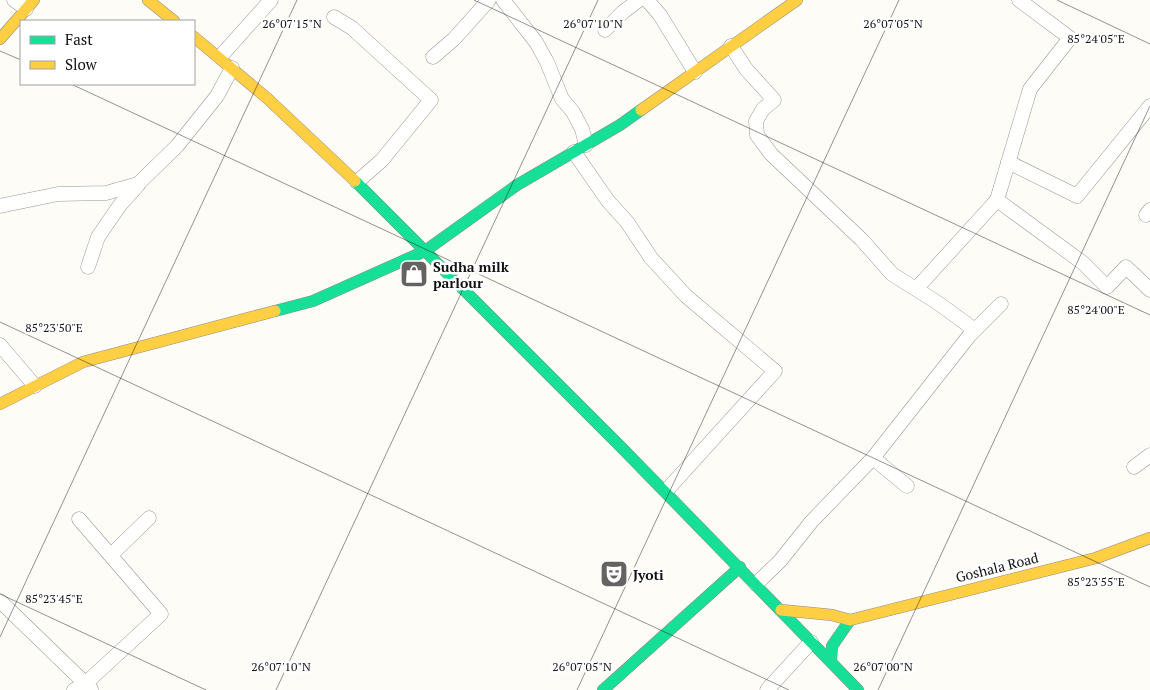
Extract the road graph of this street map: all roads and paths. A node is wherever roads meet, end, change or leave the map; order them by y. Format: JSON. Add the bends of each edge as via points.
{"nodes":[{"id":1,"x":14,"y":0,"type":"edge"},
{"id":2,"x":148,"y":0,"type":"edge"},
{"id":3,"x":271,"y":0,"type":"edge"},
{"id":4,"x":489,"y":0,"type":"edge"},
{"id":5,"x":503,"y":0,"type":"edge"},
{"id":6,"x":639,"y":0,"type":"edge"},
{"id":7,"x":647,"y":0,"type":"edge"},
{"id":8,"x":797,"y":0,"type":"edge"},
{"id":9,"x":1019,"y":0,"type":"edge"},
{"id":10,"x":30,"y":5,"type":"edge"},
{"id":11,"x":334,"y":18,"type":"dead end"},
{"id":12,"x":173,"y":20,"type":"edge"},
{"id":13,"x":605,"y":30,"type":"dead end"},
{"id":14,"x":195,"y":38,"type":"edge"},
{"id":15,"x":0,"y":39,"type":"edge"},
{"id":16,"x":730,"y":46,"type":"junction"},
{"id":17,"x":433,"y":57,"type":"dead end"},
{"id":18,"x":220,"y":58,"type":"junction"},
{"id":19,"x":232,"y":68,"type":"junction"},
{"id":20,"x":695,"y":72,"type":"junction"},
{"id":21,"x":1150,"y":106,"type":"edge"},
{"id":22,"x":580,"y":149,"type":"junction"},
{"id":23,"x":1008,"y":162,"type":"junction"},
{"id":24,"x":357,"y":182,"type":"junction"},
{"id":25,"x":138,"y":184,"type":"junction"},
{"id":26,"x":996,"y":200,"type":"junction"},
{"id":27,"x":0,"y":206,"type":"edge"},
{"id":28,"x":425,"y":251,"type":"junction"},
{"id":29,"x":88,"y":267,"type":"dead end"},
{"id":30,"x":916,"y":289,"type":"junction"},
{"id":31,"x":1150,"y":290,"type":"edge"},
{"id":32,"x":1001,"y":304,"type":"dead end"},
{"id":33,"x":975,"y":330,"type":"junction"},
{"id":34,"x":0,"y":345,"type":"edge"},
{"id":35,"x":35,"y":386,"type":"junction"},
{"id":36,"x":0,"y":404,"type":"edge"},
{"id":37,"x":1150,"y":455,"type":"edge"},
{"id":38,"x":873,"y":458,"type":"junction"},
{"id":39,"x":1134,"y":468,"type":"dead end"},
{"id":40,"x":907,"y":486,"type":"dead end"},
{"id":41,"x":666,"y":491,"type":"junction"},
{"id":42,"x":149,"y":518,"type":"dead end"},
{"id":43,"x":79,"y":519,"type":"dead end"},
{"id":44,"x":1150,"y":538,"type":"edge"},
{"id":45,"x":111,"y":555,"type":"junction"},
{"id":46,"x":740,"y":567,"type":"junction"},
{"id":47,"x":756,"y":584,"type":"junction"},
{"id":48,"x":0,"y":601,"type":"edge"},
{"id":49,"x":782,"y":610,"type":"junction"},
{"id":50,"x":850,"y":620,"type":"junction"},
{"id":51,"x":811,"y":642,"type":"junction"},
{"id":52,"x":831,"y":662,"type":"junction"},
{"id":53,"x":84,"y":688,"type":"edge"},
{"id":54,"x":603,"y":690,"type":"edge"},
{"id":55,"x":767,"y":690,"type":"edge"},
{"id":56,"x":858,"y":690,"type":"edge"}],
"edges":[{"from":1,"to":10,"type":"street"},
{"from":2,"to":12,"type":"main road"},
{"from":3,"to":18,"type":"street"},
{"from":4,"to":17,"type":"street"},
{"from":5,"to":22,"type":"street","via":[[536,42],[562,99],[582,129]]},
{"from":6,"to":13,"type":"street"},
{"from":7,"to":20,"type":"street"},
{"from":8,"to":16,"type":"main road"},
{"from":9,"to":23,"type":"street","via":[[1070,38],[1030,89]]},
{"from":10,"to":15,"type":"main road"},
{"from":11,"to":24,"type":"street","via":[[352,28],[431,100],[382,160]]},
{"from":14,"to":18,"type":"main road"},
{"from":16,"to":20,"type":"main road"},
{"from":16,"to":30,"type":"street","via":[[774,100],[756,121],[757,134],[771,154],[862,240],[892,274]]},
{"from":18,"to":19,"type":"main road"},
{"from":19,"to":24,"type":"main road"},
{"from":19,"to":25,"type":"street","via":[[217,96],[177,146]]},
{"from":20,"to":22,"type":"main road"},
{"from":21,"to":23,"type":"street","via":[[1077,196]]},
{"from":22,"to":28,"type":"main road","via":[[517,185]]},
{"from":22,"to":41,"type":"street","via":[[608,201],[627,222],[651,258],[686,296],[775,371]]},
{"from":23,"to":26,"type":"street"},
{"from":24,"to":28,"type":"main road"},
{"from":25,"to":27,"type":"street","via":[[106,193],[58,194]]},
{"from":25,"to":29,"type":"street","via":[[98,237]]},
{"from":26,"to":30,"type":"street"},
{"from":26,"to":31,"type":"street","via":[[1083,263],[1107,287],[1126,268]]},
{"from":28,"to":35,"type":"main road","via":[[314,301],[84,362]]},
{"from":28,"to":41,"type":"main road"},
{"from":30,"to":33,"type":"street"},
{"from":32,"to":33,"type":"street"},
{"from":33,"to":38,"type":"street"},
{"from":34,"to":35,"type":"street"},
{"from":35,"to":36,"type":"main road"},
{"from":37,"to":39,"type":"street"},
{"from":38,"to":40,"type":"street"},
{"from":38,"to":47,"type":"street"},
{"from":41,"to":46,"type":"main road"},
{"from":42,"to":45,"type":"street"},
{"from":43,"to":45,"type":"street"},
{"from":44,"to":50,"type":"main road","name":"Goshala Road","via":[[1096,558]]},
{"from":45,"to":53,"type":"street","via":[[161,614]]},
{"from":46,"to":47,"type":"main road"},
{"from":46,"to":54,"type":"main road"},
{"from":47,"to":49,"type":"main road"},
{"from":48,"to":53,"type":"street"},
{"from":49,"to":50,"type":"main road"},
{"from":49,"to":51,"type":"main road"},
{"from":50,"to":52,"type":"main road","via":[[832,646]]},
{"from":51,"to":52,"type":"main road"},
{"from":51,"to":55,"type":"street"},
{"from":52,"to":56,"type":"main road"}]}
